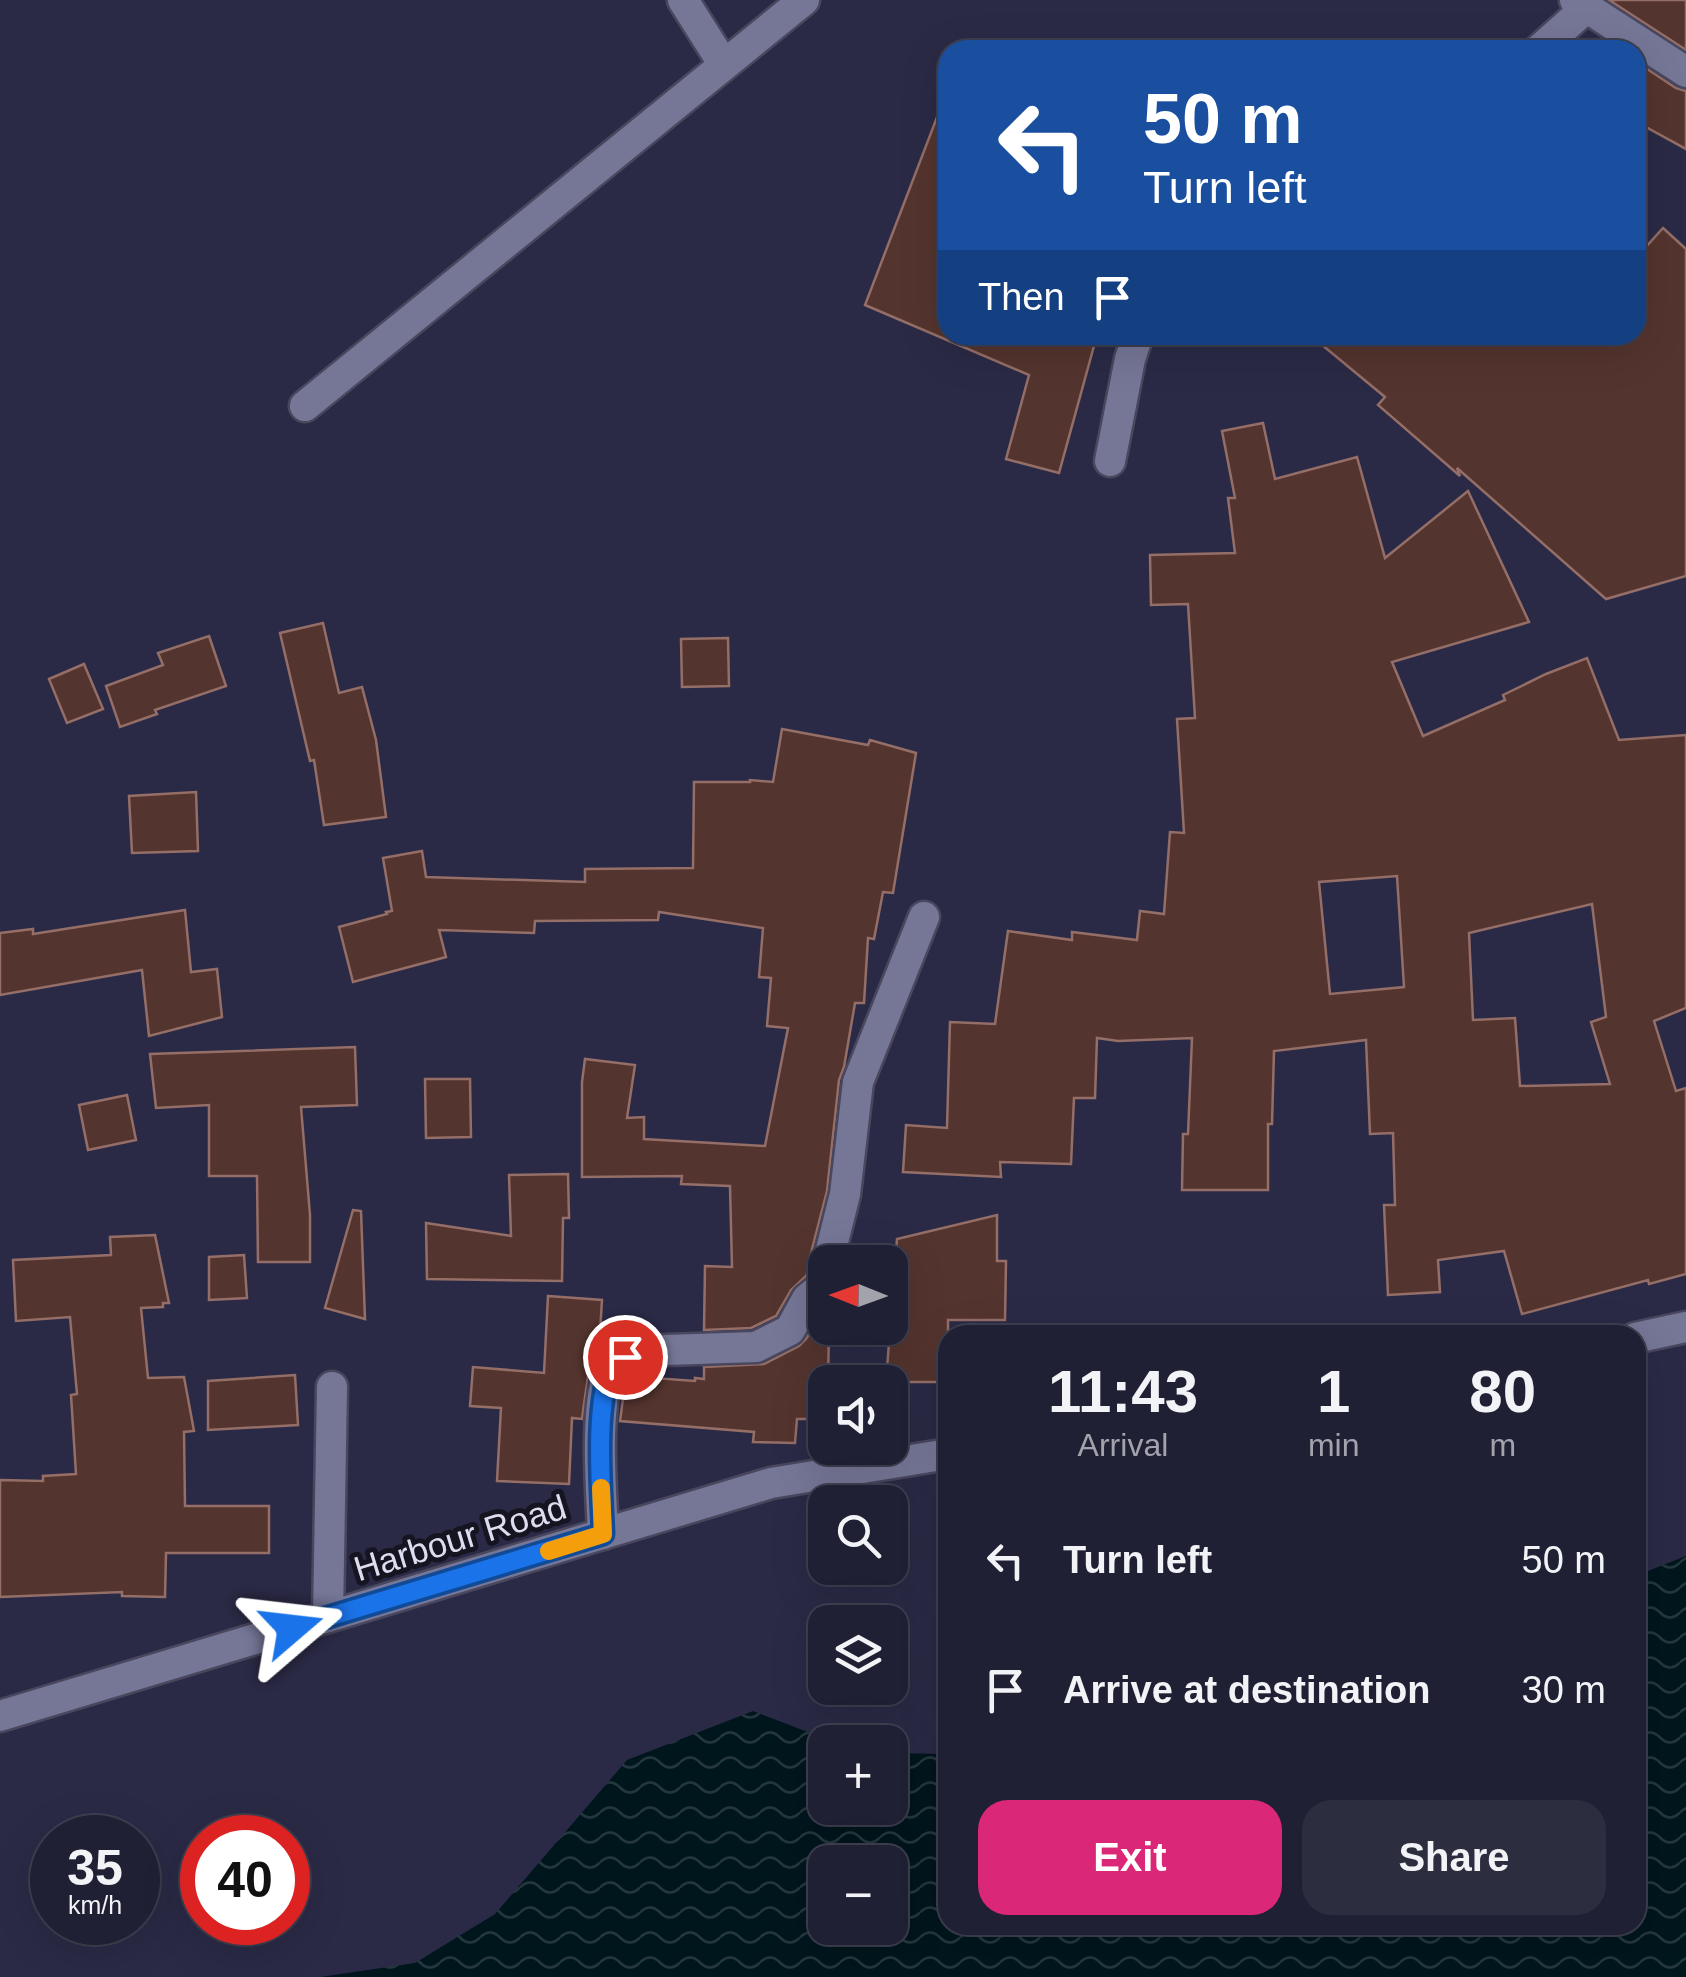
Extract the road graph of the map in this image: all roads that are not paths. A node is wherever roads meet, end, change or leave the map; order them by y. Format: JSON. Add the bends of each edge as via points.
{"nodes":[{"id":1,"x":682,"y":0,"type":"edge"},
{"id":2,"x":804,"y":0,"type":"edge"},
{"id":3,"x":1580,"y":4,"type":"edge"},
{"id":4,"x":1548,"y":40,"type":"edge"},
{"id":5,"x":1636,"y":40,"type":"edge"},
{"id":6,"x":1646,"y":46,"type":"edge"},
{"id":7,"x":724,"y":65,"type":"junction"},
{"id":8,"x":1686,"y":72,"type":"edge"},
{"id":9,"x":1135,"y":345,"type":"edge"},
{"id":10,"x":305,"y":406,"type":"dead end"},
{"id":11,"x":1110,"y":460,"type":"dead end"},
{"id":12,"x":924,"y":917,"type":"dead end"},
{"id":13,"x":832,"y":1245,"type":"edge"},
{"id":14,"x":808,"y":1298,"type":"edge"},
{"id":15,"x":1686,"y":1328,"type":"edge"},
{"id":16,"x":1646,"y":1336,"type":"edge"},
{"id":17,"x":332,"y":1388,"type":"dead end"},
{"id":18,"x":938,"y":1456,"type":"edge"},
{"id":19,"x":603,"y":1534,"type":"junction"},
{"id":20,"x":328,"y":1617,"type":"junction"},
{"id":21,"x":0,"y":1716,"type":"edge"}],
"edges":[{"from":1,"to":7,"type":"street"},
{"from":2,"to":7,"type":"street"},
{"from":3,"to":4,"type":"street"},
{"from":3,"to":5,"type":"street"},
{"from":6,"to":8,"type":"street"},
{"from":7,"to":10,"type":"street"},
{"from":9,"to":11,"type":"street"},
{"from":12,"to":13,"type":"street","via":[[858,1082]]},
{"from":14,"to":19,"type":"street","via":[[790,1330],[756,1347],[666,1350],[612,1362],[602,1418]]},
{"from":15,"to":16,"type":"street"},
{"from":17,"to":20,"type":"street"},
{"from":18,"to":19,"type":"street","name":"Harbour Road","via":[[770,1483]]},
{"from":19,"to":20,"type":"street","name":"Harbour Road"},
{"from":20,"to":21,"type":"street","name":"Harbour Road"}]}
